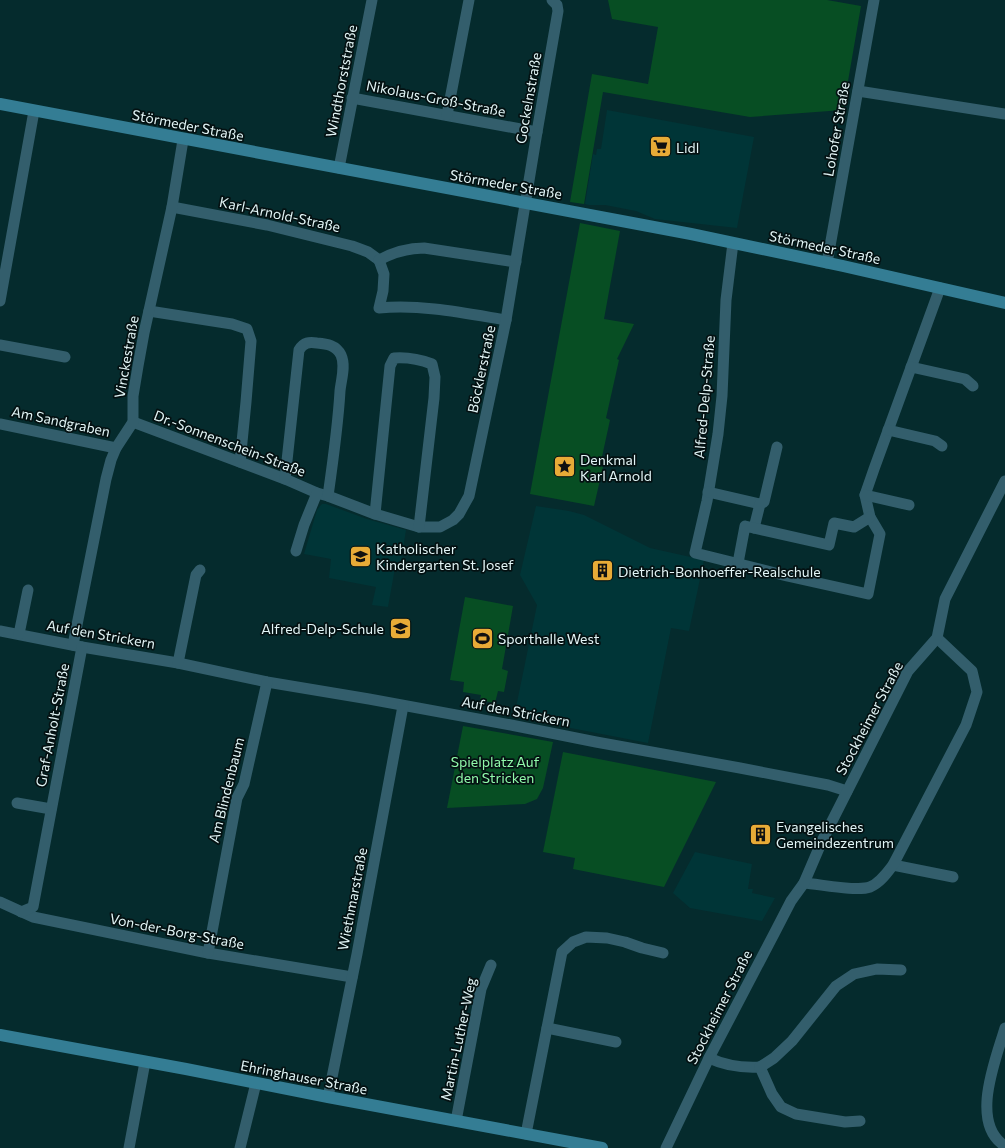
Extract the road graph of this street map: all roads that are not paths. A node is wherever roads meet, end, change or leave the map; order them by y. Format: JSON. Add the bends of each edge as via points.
{"nodes":[{"id":1,"x":372,"y":0,"type":"edge"},
{"id":2,"x":470,"y":0,"type":"edge"},
{"id":3,"x":552,"y":0,"type":"edge"},
{"id":4,"x":874,"y":0,"type":"edge"},
{"id":5,"x":858,"y":91,"type":"junction"},
{"id":6,"x":352,"y":98,"type":"junction"},
{"id":7,"x":0,"y":104,"type":"edge"},
{"id":8,"x":34,"y":111,"type":"junction"},
{"id":9,"x":1005,"y":114,"type":"edge"},
{"id":10,"x":447,"y":115,"type":"junction"},
{"id":11,"x":537,"y":132,"type":"junction"},
{"id":12,"x":183,"y":140,"type":"junction"},
{"id":13,"x":339,"y":168,"type":"junction"},
{"id":14,"x":526,"y":204,"type":"junction"},
{"id":15,"x":172,"y":207,"type":"junction"},
{"id":16,"x":733,"y":243,"type":"junction"},
{"id":17,"x":379,"y":260,"type":"junction"},
{"id":18,"x":516,"y":262,"type":"junction"},
{"id":19,"x":827,"y":263,"type":"junction"},
{"id":20,"x":940,"y":288,"type":"junction"},
{"id":21,"x":0,"y":301,"type":"edge"},
{"id":22,"x":1005,"y":304,"type":"edge"},
{"id":23,"x":150,"y":311,"type":"junction"},
{"id":24,"x":506,"y":320,"type":"junction"},
{"id":25,"x":0,"y":345,"type":"edge"},
{"id":26,"x":65,"y":357,"type":"dead end"},
{"id":27,"x":911,"y":368,"type":"junction"},
{"id":28,"x":973,"y":386,"type":"dead end"},
{"id":29,"x":133,"y":422,"type":"junction"},
{"id":30,"x":0,"y":424,"type":"edge"},
{"id":31,"x":888,"y":430,"type":"junction"},
{"id":32,"x":942,"y":446,"type":"dead end"},
{"id":33,"x":777,"y":447,"type":"dead end"},
{"id":34,"x":116,"y":448,"type":"junction"},
{"id":35,"x":240,"y":462,"type":"junction"},
{"id":36,"x":285,"y":479,"type":"junction"},
{"id":37,"x":1005,"y":481,"type":"edge"},
{"id":38,"x":317,"y":492,"type":"junction"},
{"id":39,"x":708,"y":492,"type":"junction"},
{"id":40,"x":866,"y":495,"type":"junction"},
{"id":41,"x":328,"y":496,"type":"junction"},
{"id":42,"x":760,"y":504,"type":"junction"},
{"id":43,"x":909,"y":505,"type":"dead end"},
{"id":44,"x":375,"y":514,"type":"junction"},
{"id":45,"x":870,"y":517,"type":"junction"},
{"id":46,"x":419,"y":527,"type":"junction"},
{"id":47,"x":440,"y":527,"type":"joint"},
{"id":48,"x":754,"y":528,"type":"junction"},
{"id":49,"x":296,"y":552,"type":"dead end"},
{"id":50,"x":738,"y":564,"type":"junction"},
{"id":51,"x":200,"y":570,"type":"dead end"},
{"id":52,"x":28,"y":590,"type":"dead end"},
{"id":53,"x":0,"y":631,"type":"edge"},
{"id":54,"x":19,"y":634,"type":"junction"},
{"id":55,"x":937,"y":638,"type":"junction"},
{"id":56,"x":78,"y":646,"type":"junction"},
{"id":57,"x":178,"y":663,"type":"junction"},
{"id":58,"x":267,"y":682,"type":"junction"},
{"id":59,"x":404,"y":706,"type":"junction"},
{"id":60,"x":847,"y":791,"type":"junction"},
{"id":61,"x":17,"y":803,"type":"dead end"},
{"id":62,"x":51,"y":809,"type":"junction"},
{"id":63,"x":893,"y":865,"type":"junction"},
{"id":64,"x":953,"y":877,"type":"dead end"},
{"id":65,"x":804,"y":883,"type":"junction"},
{"id":66,"x":0,"y":902,"type":"edge"},
{"id":67,"x":21,"y":912,"type":"junction"},
{"id":68,"x":208,"y":953,"type":"junction"},
{"id":69,"x":663,"y":953,"type":"dead end"},
{"id":70,"x":490,"y":965,"type":"dead end"},
{"id":71,"x":901,"y":970,"type":"dead end"},
{"id":72,"x":352,"y":977,"type":"junction"},
{"id":73,"x":547,"y":1028,"type":"junction"},
{"id":74,"x":1005,"y":1028,"type":"edge"},
{"id":75,"x":0,"y":1035,"type":"edge"},
{"id":76,"x":616,"y":1042,"type":"dead end"},
{"id":77,"x":709,"y":1058,"type":"junction"},
{"id":78,"x":145,"y":1062,"type":"junction"},
{"id":79,"x":760,"y":1067,"type":"junction"},
{"id":80,"x":256,"y":1083,"type":"junction"},
{"id":81,"x":328,"y":1097,"type":"junction"},
{"id":82,"x":456,"y":1121,"type":"junction"},
{"id":83,"x":860,"y":1121,"type":"dead end"},
{"id":84,"x":526,"y":1134,"type":"junction"},
{"id":85,"x":1005,"y":1146,"type":"edge"},
{"id":86,"x":129,"y":1148,"type":"edge"},
{"id":87,"x":240,"y":1148,"type":"edge"},
{"id":88,"x":602,"y":1148,"type":"edge"},
{"id":89,"x":666,"y":1148,"type":"edge"}],
"edges":[{"from":1,"to":6,"type":"street","name":"Windthorststraße"},
{"from":2,"to":10,"type":"street"},
{"from":3,"to":11,"type":"street","name":"Gockelnstraße","via":[[558,11]]},
{"from":4,"to":5,"type":"street","name":"Lohofer Straße"},
{"from":5,"to":9,"type":"street"},
{"from":5,"to":19,"type":"street","name":"Lohofer Straße"},
{"from":6,"to":10,"type":"street","name":"Nikolaus-Groß-Straße"},
{"from":6,"to":13,"type":"street","name":"Windthorststraße"},
{"from":7,"to":8,"type":"main road","name":"Störmeder Straße"},
{"from":8,"to":12,"type":"main road","name":"Störmeder Straße"},
{"from":8,"to":21,"type":"street"},
{"from":10,"to":11,"type":"street","name":"Nikolaus-Groß-Straße"},
{"from":11,"to":14,"type":"street","name":"Gockelnstraße"},
{"from":12,"to":13,"type":"main road","name":"Störmeder Straße"},
{"from":12,"to":15,"type":"street","name":"Vinckestraße"},
{"from":13,"to":14,"type":"main road","name":"Störmeder Straße"},
{"from":14,"to":16,"type":"main road","name":"Störmeder Straße"},
{"from":14,"to":18,"type":"street","name":"Böcklerstraße"},
{"from":15,"to":17,"type":"street","name":"Karl-Arnold-Straße","via":[[352,246],[368,252]]},
{"from":15,"to":23,"type":"street","name":"Vinckestraße"},
{"from":16,"to":19,"type":"main road","name":"Störmeder Straße"},
{"from":16,"to":39,"type":"street","name":"Alfred-Delp-Straße","via":[[726,300],[722,396]]},
{"from":17,"to":18,"type":"street","via":[[402,250],[424,248]]},
{"from":17,"to":24,"type":"street","via":[[384,274],[379,308],[422,308]]},
{"from":18,"to":24,"type":"street","name":"Böcklerstraße"},
{"from":19,"to":20,"type":"main road","name":"Störmeder Straße"},
{"from":20,"to":22,"type":"main road","name":"Störmeder Straße"},
{"from":20,"to":27,"type":"street"},
{"from":23,"to":29,"type":"street","name":"Vinckestraße","via":[[132,396]]},
{"from":23,"to":35,"type":"street","via":[[232,324],[246,329],[251,341]]},
{"from":24,"to":47,"type":"street","name":"Böcklerstraße","via":[[469,496],[460,514]]},
{"from":25,"to":26,"type":"street"},
{"from":27,"to":28,"type":"street","via":[[965,379]]},
{"from":27,"to":31,"type":"street"},
{"from":29,"to":34,"type":"street"},
{"from":29,"to":35,"type":"street","name":"Dr.-Sonnenschein-Straße"},
{"from":30,"to":34,"type":"street","name":"Am Sandgraben"},
{"from":31,"to":32,"type":"street","via":[[935,441]]},
{"from":31,"to":40,"type":"street"},
{"from":33,"to":42,"type":"street","via":[[764,502]]},
{"from":34,"to":56,"type":"street","via":[[106,479]]},
{"from":35,"to":36,"type":"street","name":"Dr.-Sonnenschein-Straße"},
{"from":36,"to":38,"type":"street","name":"Dr.-Sonnenschein-Straße"},
{"from":36,"to":41,"type":"street","via":[[299,350],[302,345],[309,342],[332,346],[337,349],[343,361],[343,372]]},
{"from":37,"to":55,"type":"street","name":"Stockheimer Straße","via":[[945,599]]},
{"from":38,"to":41,"type":"street","name":"Dr.-Sonnenschein-Straße"},
{"from":38,"to":49,"type":"street","name":"Dr.-Sonnenschein-Straße"},
{"from":39,"to":42,"type":"street"},
{"from":39,"to":50,"type":"street","name":"Alfred-Delp-Straße","via":[[695,553]]},
{"from":40,"to":43,"type":"street"},
{"from":40,"to":45,"type":"street"},
{"from":41,"to":44,"type":"street","name":"Dr.-Sonnenschein-Straße"},
{"from":42,"to":48,"type":"street"},
{"from":44,"to":46,"type":"street","name":"Dr.-Sonnenschein-Straße"},
{"from":44,"to":46,"type":"street","via":[[390,366],[394,358],[419,359],[432,364],[435,377]]},
{"from":45,"to":48,"type":"street","via":[[854,527],[834,523],[829,545]]},
{"from":45,"to":50,"type":"street","via":[[880,534],[868,594]]},
{"from":46,"to":47,"type":"street","name":"Dr.-Sonnenschein-Straße"},
{"from":48,"to":50,"type":"street","via":[[745,526]]},
{"from":51,"to":57,"type":"street","via":[[196,575]]},
{"from":52,"to":54,"type":"street"},
{"from":53,"to":54,"type":"street","name":"Auf den Strickern"},
{"from":54,"to":56,"type":"street","name":"Auf den Strickern"},
{"from":55,"to":60,"type":"street","name":"Stockheimer Straße","via":[[908,671]]},
{"from":55,"to":63,"type":"street","via":[[972,670],[977,692],[966,725]]},
{"from":56,"to":57,"type":"street","name":"Auf den Strickern"},
{"from":56,"to":62,"type":"street","name":"Graf-Anholt-Straße"},
{"from":57,"to":58,"type":"street","name":"Auf den Strickern"},
{"from":58,"to":59,"type":"street","name":"Auf den Strickern"},
{"from":58,"to":68,"type":"street","name":"Am Blindenbaum","via":[[244,784],[236,798]]},
{"from":59,"to":60,"type":"street","name":"Auf den Strickern","via":[[740,768]]},
{"from":59,"to":72,"type":"street","name":"Wiethmarstraße"},
{"from":60,"to":65,"type":"street","name":"Stockheimer Straße"},
{"from":61,"to":62,"type":"street","name":"Graf-Anholt-Straße"},
{"from":62,"to":67,"type":"street","name":"Graf-Anholt-Straße","via":[[33,907]]},
{"from":63,"to":64,"type":"street"},
{"from":63,"to":65,"type":"street","via":[[883,878],[870,887],[853,888]]},
{"from":65,"to":77,"type":"street","name":"Stockheimer Straße","via":[[791,901]]},
{"from":66,"to":67,"type":"street","name":"Von-der-Borg-Straße"},
{"from":67,"to":68,"type":"street","name":"Von-der-Borg-Straße","via":[[33,917]]},
{"from":68,"to":72,"type":"street","name":"Von-der-Borg-Straße"},
{"from":69,"to":73,"type":"street","via":[[607,938],[586,937],[573,942],[562,952]]},
{"from":70,"to":82,"type":"street","name":"Martin-Luther-Weg","via":[[481,989]]},
{"from":71,"to":79,"type":"street","via":[[876,969],[854,974],[836,986],[792,1041]]},
{"from":72,"to":81,"type":"street","name":"Wiethmarstraße"},
{"from":73,"to":76,"type":"street"},
{"from":73,"to":84,"type":"street"},
{"from":74,"to":85,"type":"street","via":[[989,1085],[987,1114],[990,1127],[998,1141]]},
{"from":75,"to":78,"type":"main road","name":"Ehringhauser Straße"},
{"from":77,"to":79,"type":"street","via":[[722,1064],[747,1068]]},
{"from":77,"to":89,"type":"street","name":"Stockheimer Straße"},
{"from":78,"to":80,"type":"main road","name":"Ehringhauser Straße"},
{"from":78,"to":86,"type":"street"},
{"from":79,"to":83,"type":"street","via":[[781,1107],[796,1114],[845,1122]]},
{"from":80,"to":81,"type":"main road","name":"Ehringhauser Straße"},
{"from":80,"to":87,"type":"street"},
{"from":81,"to":82,"type":"main road","name":"Ehringhauser Straße"},
{"from":82,"to":84,"type":"main road","name":"Ehringhauser Straße"},
{"from":84,"to":88,"type":"main road","name":"Ehringhauser Straße"}]}
